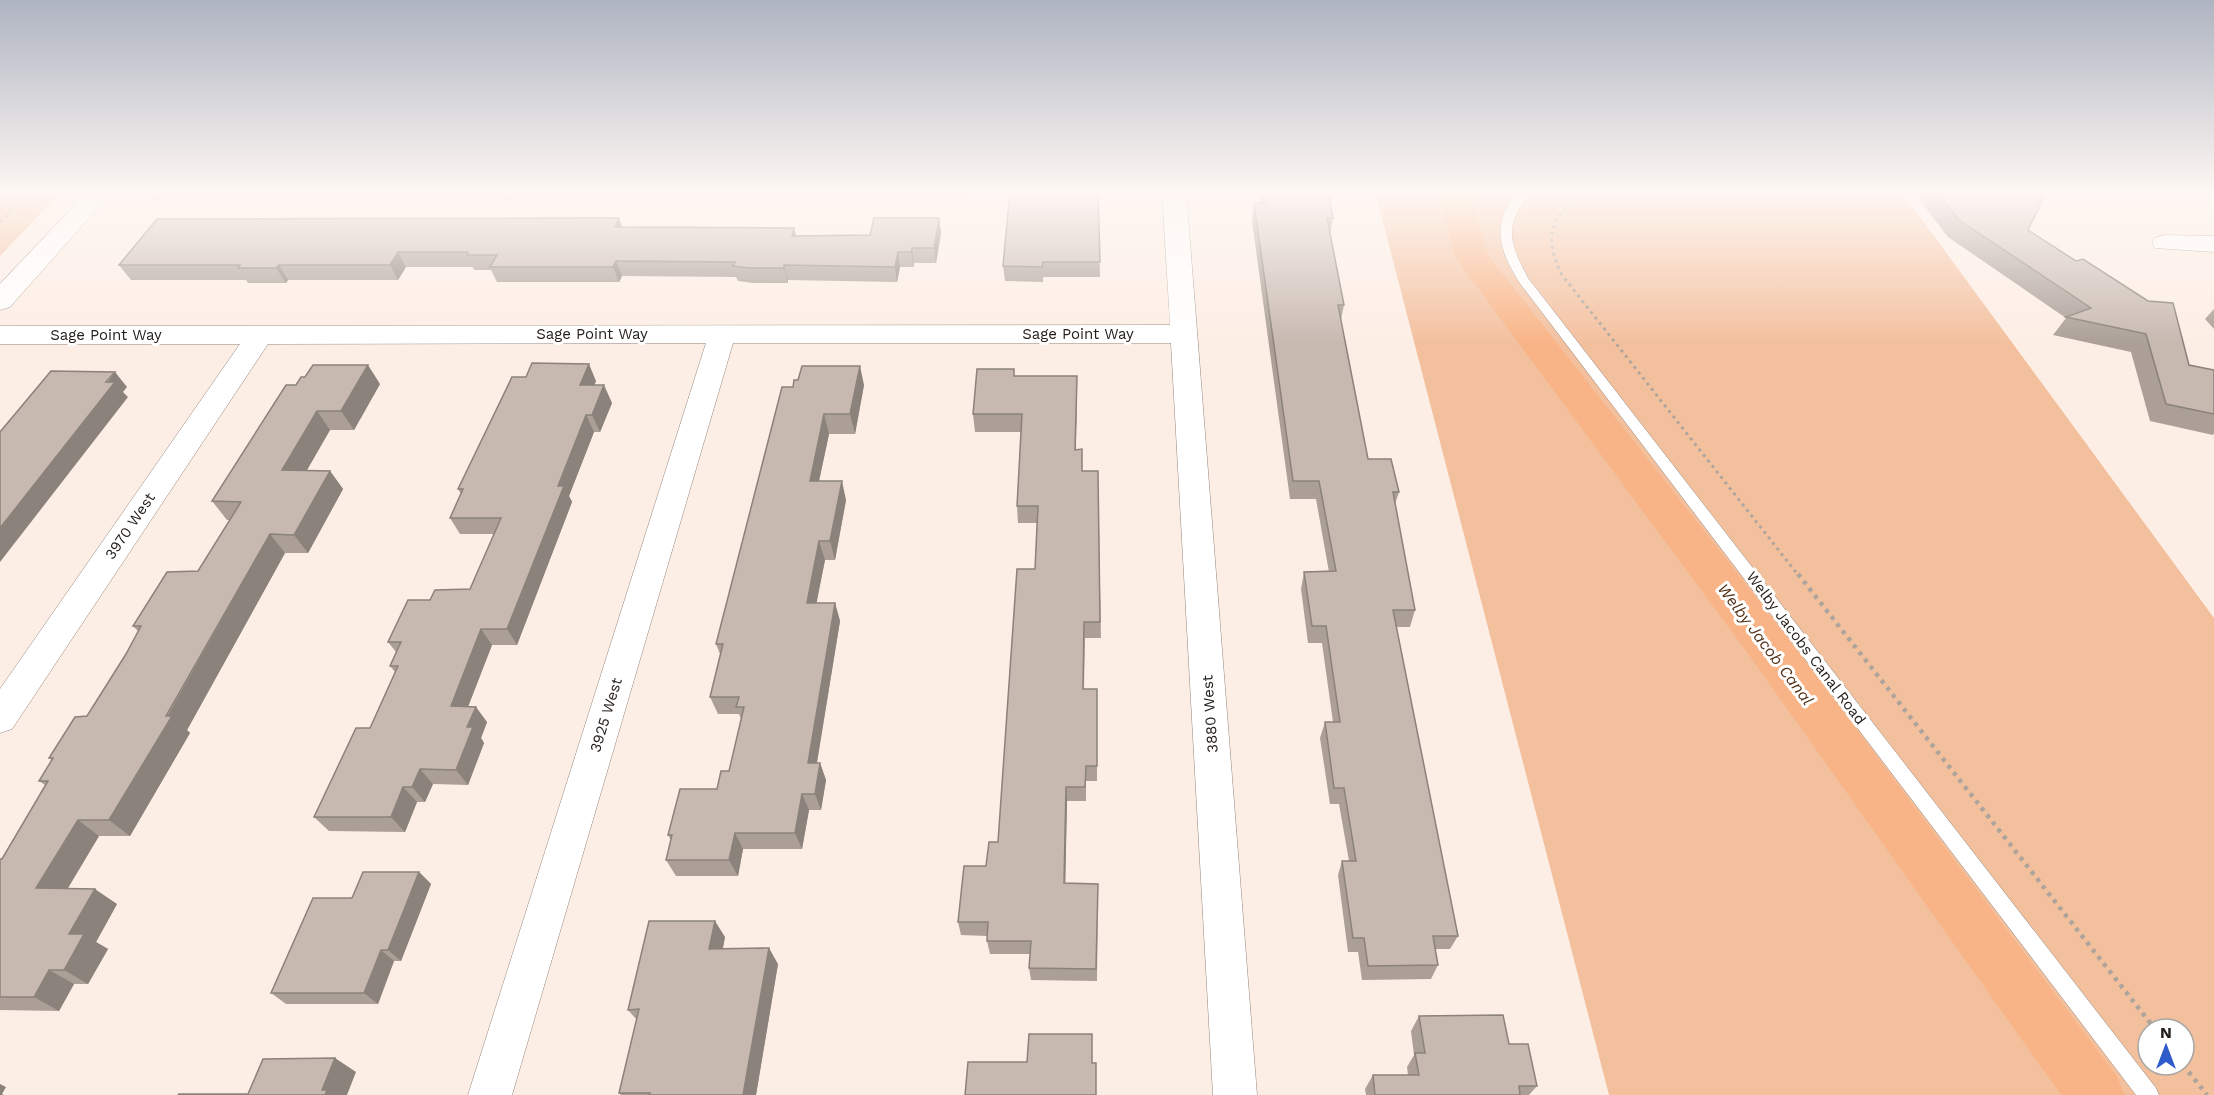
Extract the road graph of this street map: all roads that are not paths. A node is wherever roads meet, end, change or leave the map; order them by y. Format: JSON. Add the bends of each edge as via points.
{"nodes":[{"id":1,"x":54,"y":242,"type":"edge"},
{"id":2,"x":1178,"y":242,"type":"edge"},
{"id":3,"x":1506,"y":242,"type":"edge"},
{"id":4,"x":2164,"y":243,"type":"dead end"},
{"id":5,"x":2214,"y":244,"type":"edge"},
{"id":6,"x":0,"y":301,"type":"edge"},
{"id":7,"x":722,"y":334,"type":"junction"},
{"id":8,"x":1184,"y":334,"type":"junction"},
{"id":9,"x":0,"y":335,"type":"edge"},
{"id":10,"x":260,"y":335,"type":"junction"},
{"id":11,"x":0,"y":718,"type":"edge"},
{"id":12,"x":490,"y":1095,"type":"edge"},
{"id":13,"x":1235,"y":1095,"type":"edge"},
{"id":14,"x":2149,"y":1095,"type":"edge"}],
"edges":[{"from":1,"to":6,"type":"main road"},
{"from":2,"to":8,"type":"street","name":"3880 West"},
{"from":3,"to":14,"type":"lane","name":"Welby Jacobs Canal Road","via":[[1523,279]]},
{"from":4,"to":5,"type":"street"},
{"from":7,"to":8,"type":"street","name":"Sage Point Way"},
{"from":7,"to":10,"type":"street","name":"Sage Point Way"},
{"from":7,"to":12,"type":"street","name":"3925 West"},
{"from":8,"to":13,"type":"street","name":"3880 West"},
{"from":9,"to":10,"type":"street","name":"Sage Point Way"},
{"from":10,"to":11,"type":"street","name":"3970 West"}]}
